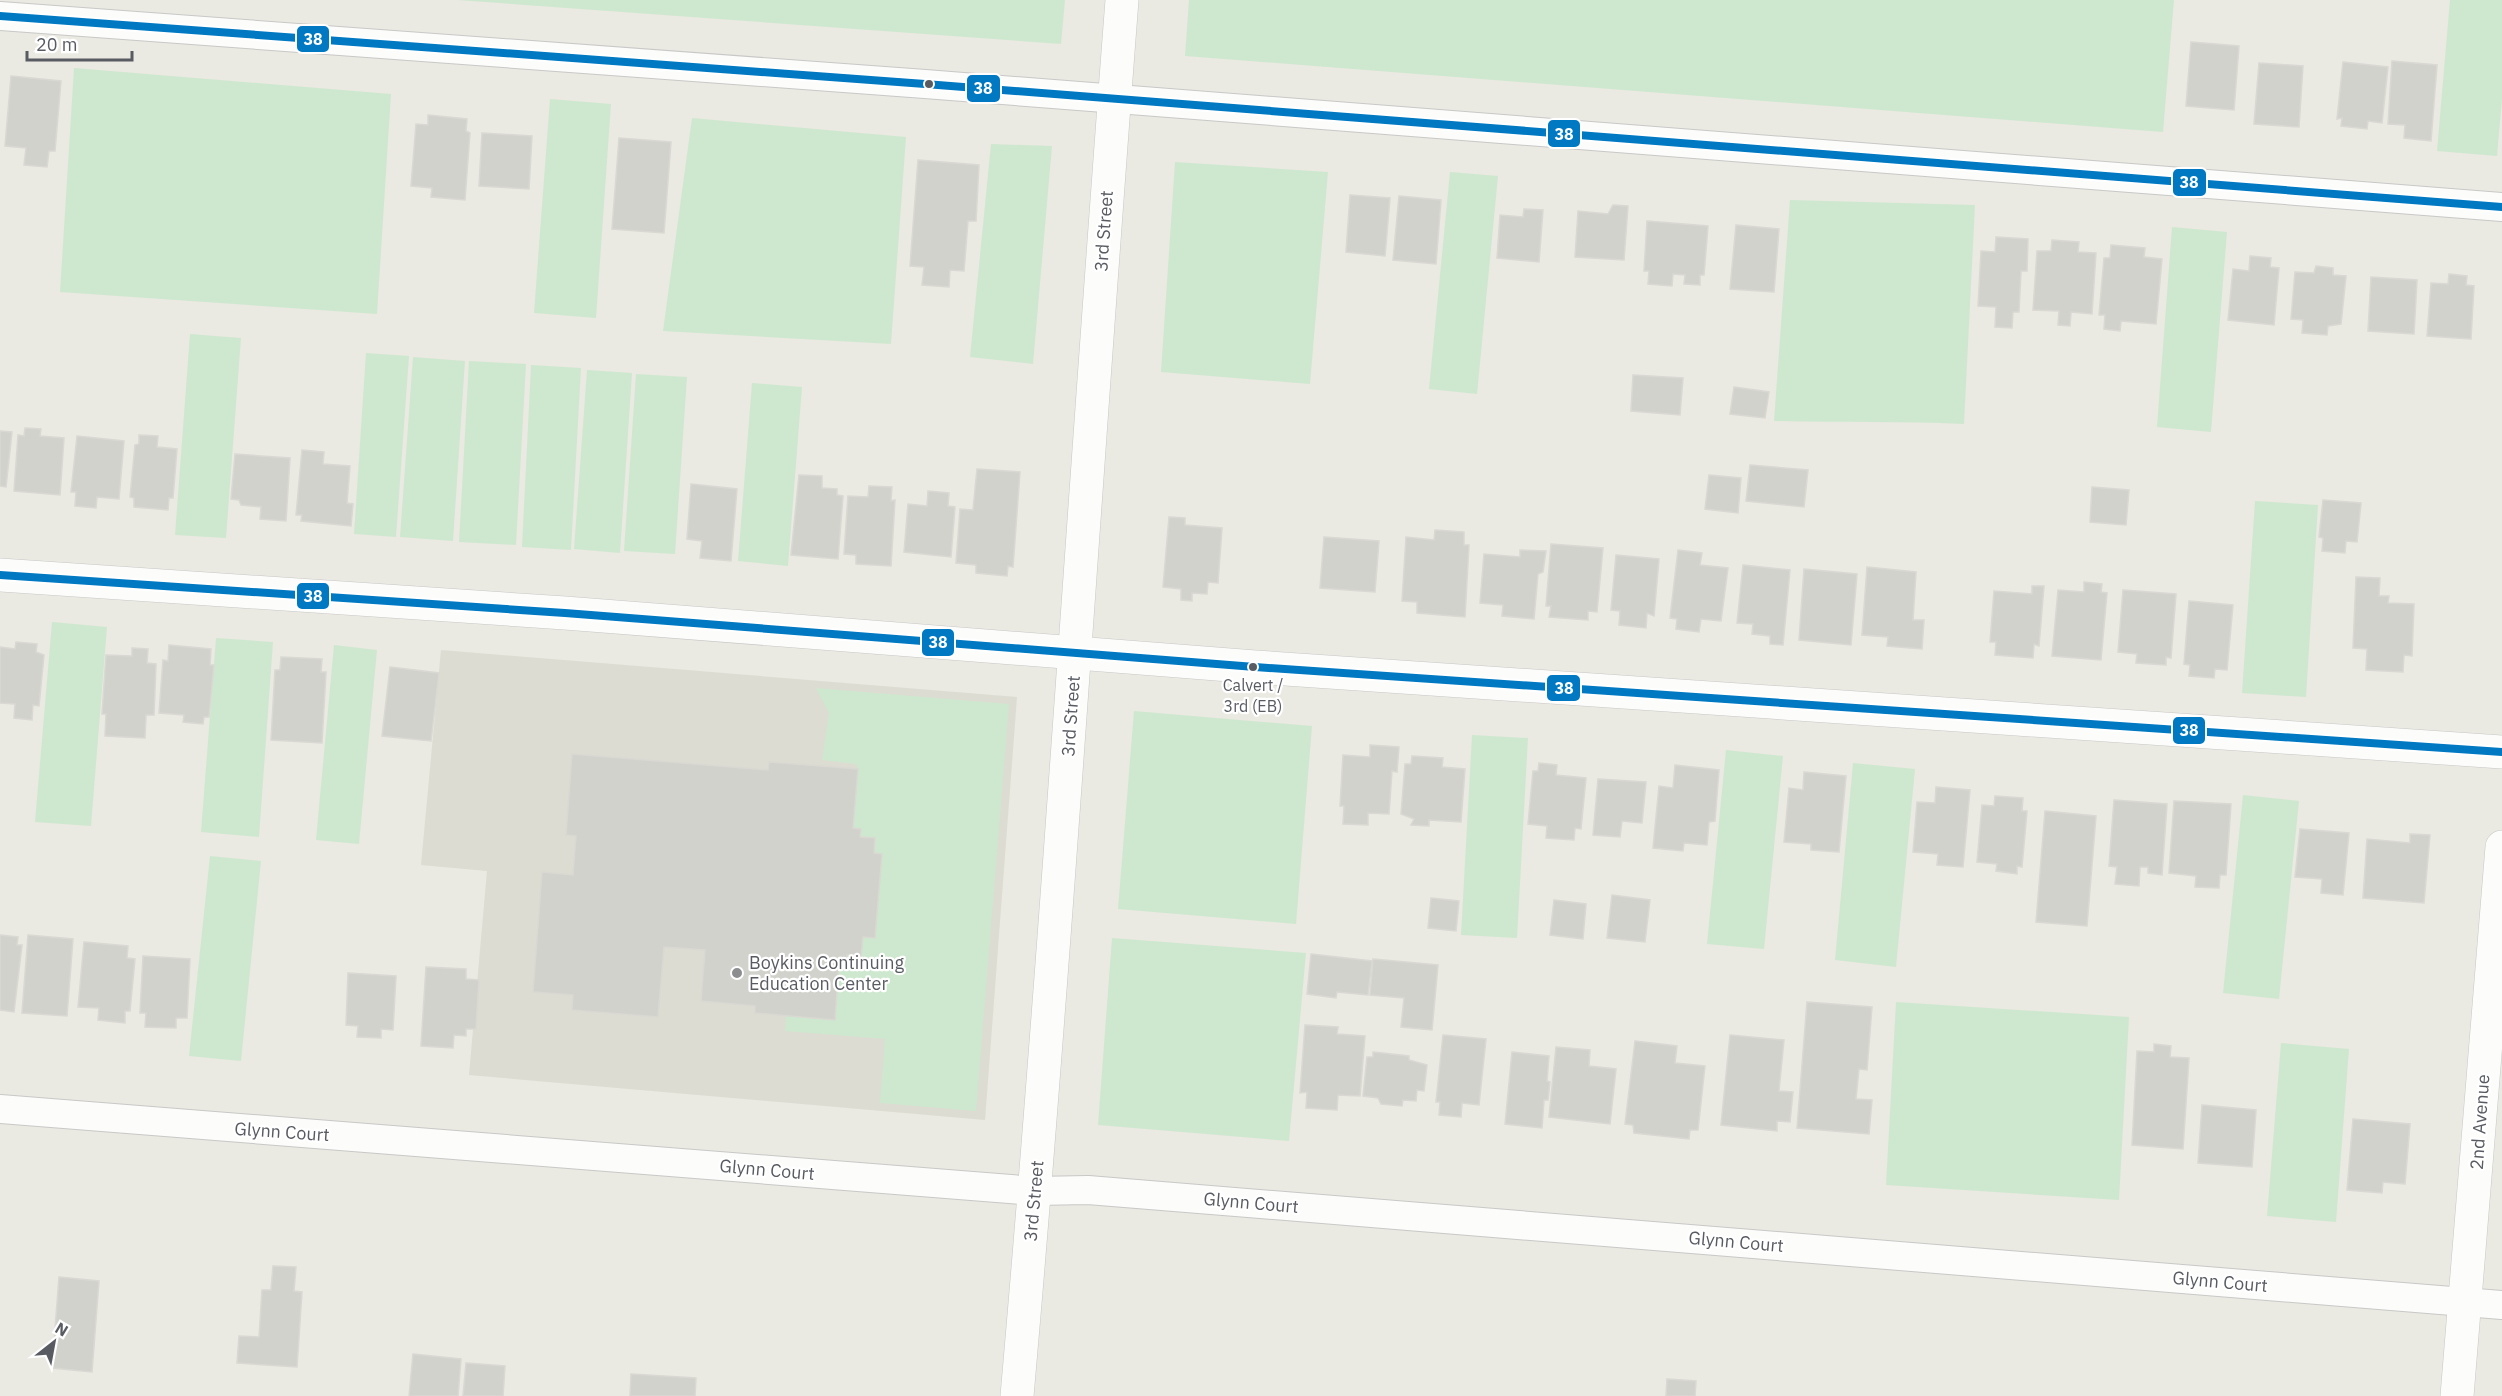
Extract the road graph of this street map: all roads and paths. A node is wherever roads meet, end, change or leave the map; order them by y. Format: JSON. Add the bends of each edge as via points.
{"nodes":[{"id":1,"x":1122,"y":0,"type":"edge"},
{"id":2,"x":0,"y":16,"type":"edge"},
{"id":3,"x":1114,"y":99,"type":"junction"},
{"id":4,"x":2502,"y":207,"type":"edge"},
{"id":5,"x":0,"y":575,"type":"edge"},
{"id":6,"x":1076,"y":654,"type":"junction"},
{"id":7,"x":2502,"y":752,"type":"edge"},
{"id":8,"x":2502,"y":847,"type":"edge"},
{"id":9,"x":0,"y":1109,"type":"edge"},
{"id":10,"x":1035,"y":1191,"type":"junction"},
{"id":11,"x":2466,"y":1302,"type":"junction"},
{"id":12,"x":2502,"y":1305,"type":"edge"},
{"id":13,"x":1017,"y":1396,"type":"edge"},
{"id":14,"x":2457,"y":1396,"type":"edge"}],
"edges":[{"from":1,"to":3,"type":"street","name":"3rd Street"},
{"from":2,"to":3,"type":"street"},
{"from":3,"to":4,"type":"street"},
{"from":3,"to":6,"type":"street","name":"3rd Street"},
{"from":5,"to":6,"type":"street","via":[[565,613]]},
{"from":6,"to":7,"type":"street"},
{"from":6,"to":10,"type":"street","name":"3rd Street"},
{"from":8,"to":11,"type":"street","name":"2nd Avenue"},
{"from":9,"to":10,"type":"street","name":"Glynn Court"},
{"from":10,"to":11,"type":"street","name":"Glynn Court","via":[[1089,1190]]},
{"from":10,"to":13,"type":"street","name":"3rd Street"},
{"from":11,"to":12,"type":"street","name":"Glynn Court"},
{"from":11,"to":14,"type":"street","name":"2nd Avenue"}]}
